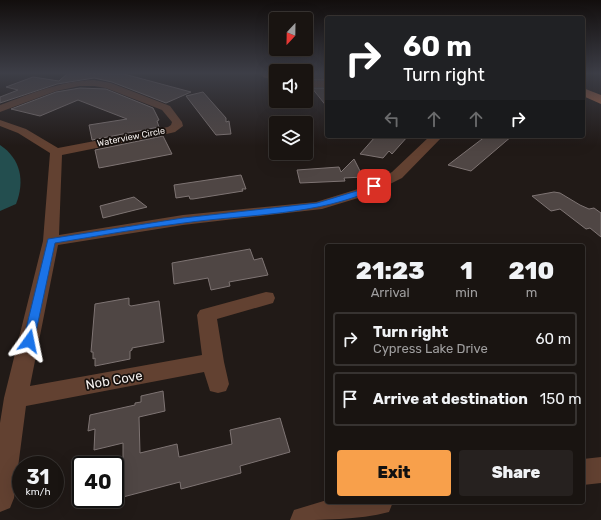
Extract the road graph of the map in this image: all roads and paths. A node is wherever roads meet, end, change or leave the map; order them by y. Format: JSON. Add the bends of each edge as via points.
{"nodes":[{"id":1,"x":32,"y":97,"type":"edge"},
{"id":2,"x":139,"y":97,"type":"edge"},
{"id":3,"x":0,"y":109,"type":"edge"},
{"id":4,"x":0,"y":123,"type":"edge"},
{"id":5,"x":435,"y":138,"type":"edge"},
{"id":6,"x":56,"y":152,"type":"junction"},
{"id":7,"x":51,"y":241,"type":"junction"},
{"id":8,"x":266,"y":298,"type":"dead end"},
{"id":9,"x":213,"y":362,"type":"junction"},
{"id":10,"x":218,"y":384,"type":"dead end"},
{"id":11,"x":16,"y":398,"type":"junction"},
{"id":12,"x":601,"y":470,"type":"edge"},
{"id":13,"x":585,"y":472,"type":"edge"},
{"id":14,"x":0,"y":498,"type":"edge"},
{"id":15,"x":372,"y":504,"type":"edge"},
{"id":16,"x":333,"y":516,"type":"edge"},
{"id":17,"x":304,"y":520,"type":"edge"}],
"edges":[{"from":1,"to":3,"type":"street","name":"Waterview Circle"},
{"from":2,"to":6,"type":"street","name":"Waterview Circle","via":[[166,108],[177,126],[171,130]]},
{"from":4,"to":6,"type":"street","via":[[35,138]]},
{"from":5,"to":7,"type":"street","via":[[397,175],[363,192],[317,206],[183,220]]},
{"from":6,"to":7,"type":"street"},
{"from":7,"to":11,"type":"street"},
{"from":8,"to":9,"type":"street","via":[[207,315]]},
{"from":9,"to":10,"type":"street"},
{"from":9,"to":11,"type":"street","name":"Nob Cove"},
{"from":11,"to":14,"type":"street"},
{"from":12,"to":13,"type":"street"},
{"from":15,"to":16,"type":"street"},
{"from":16,"to":17,"type":"street"}]}
